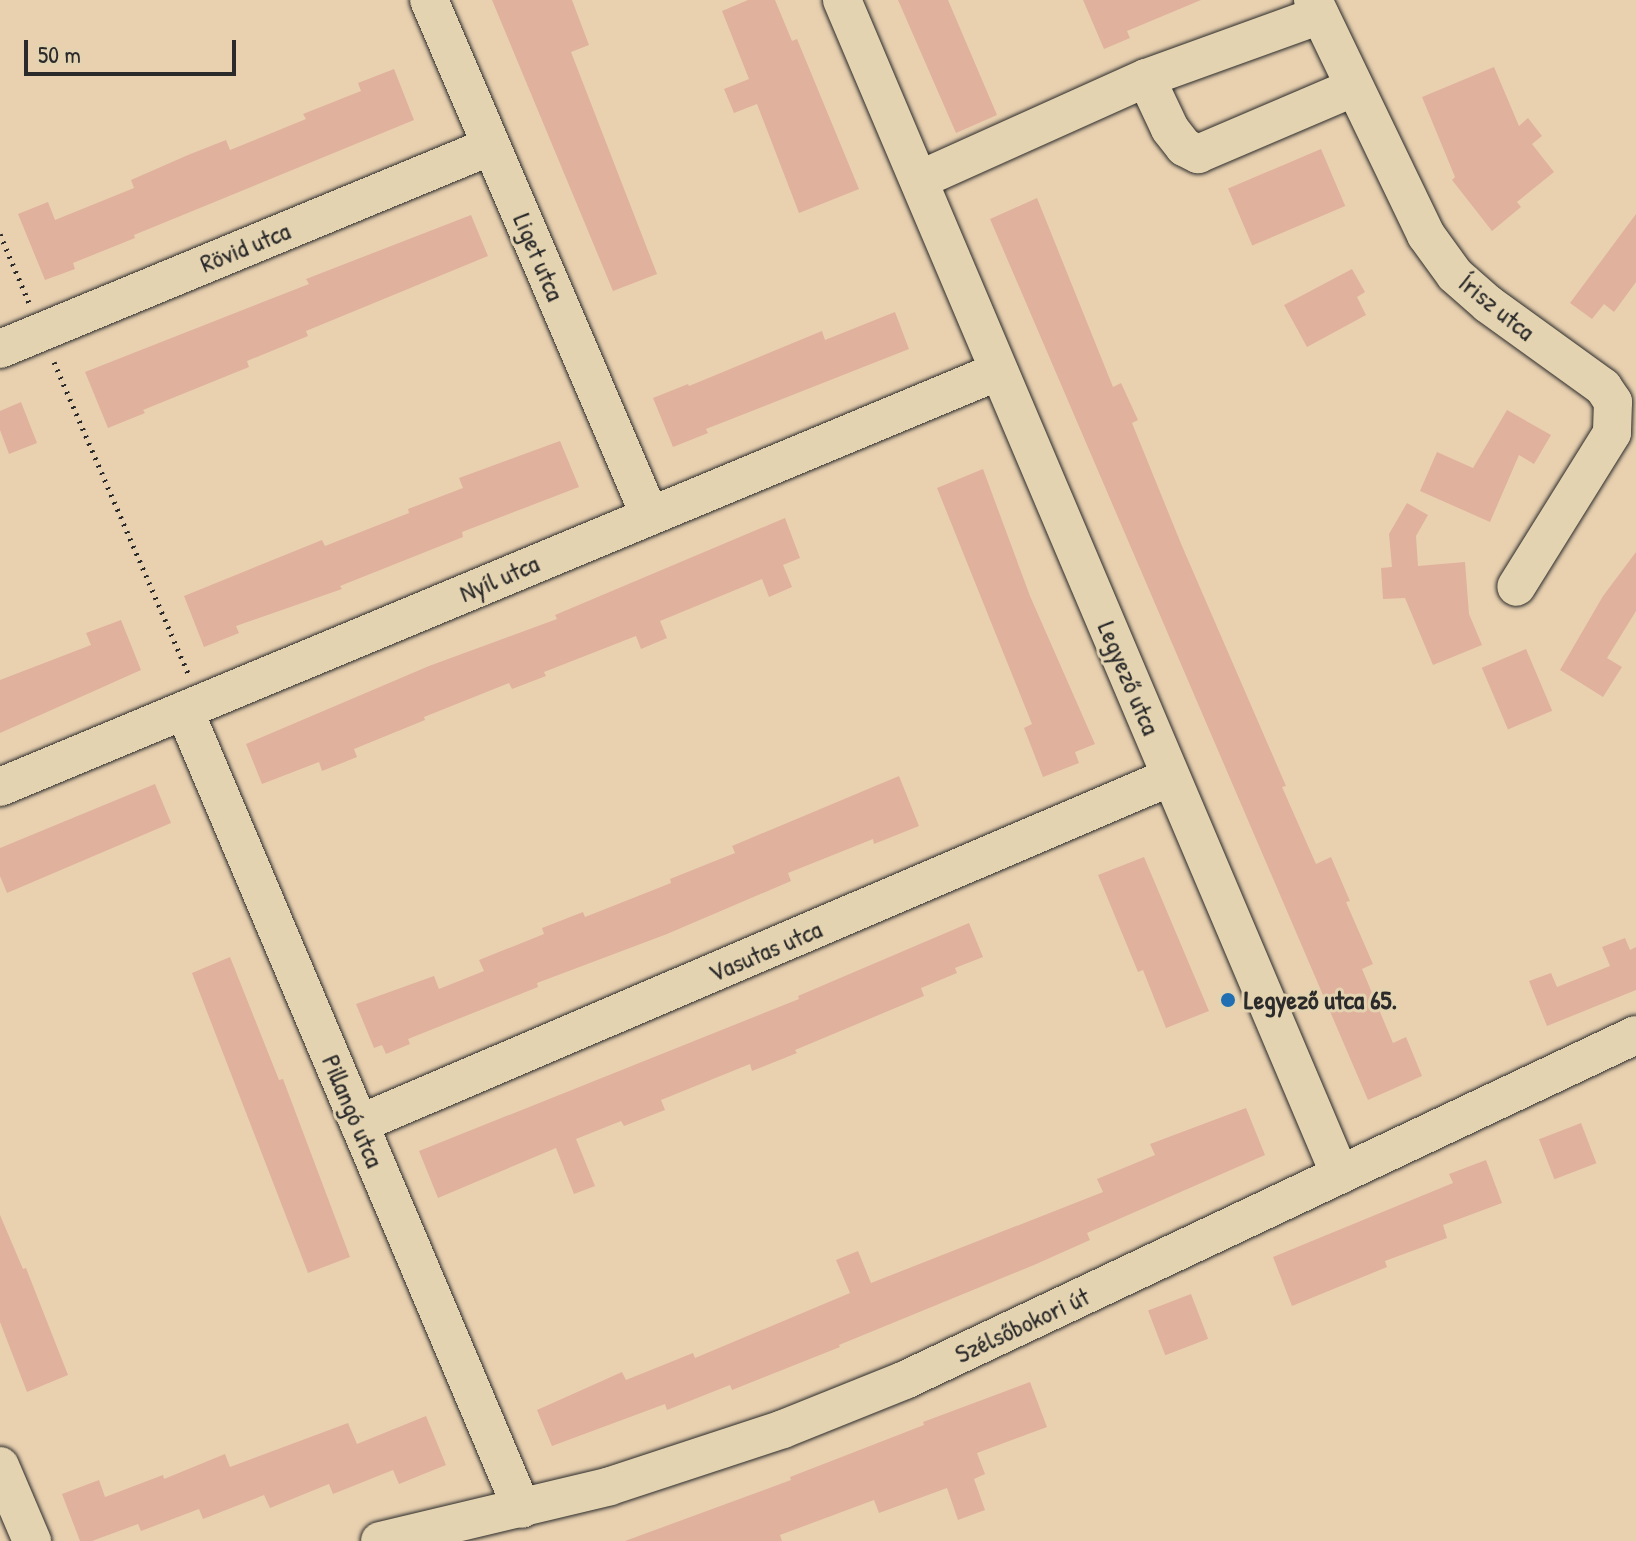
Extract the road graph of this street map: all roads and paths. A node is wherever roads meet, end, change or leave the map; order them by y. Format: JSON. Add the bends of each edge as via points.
{"nodes":[{"id":1,"x":429,"y":0,"type":"edge"},
{"id":2,"x":842,"y":0,"type":"edge"},
{"id":3,"x":1316,"y":8,"type":"edge"},
{"id":4,"x":1146,"y":78,"type":"junction"},
{"id":5,"x":1353,"y":88,"type":"junction"},
{"id":6,"x":491,"y":146,"type":"junction"},
{"id":7,"x":919,"y":180,"type":"junction"},
{"id":8,"x":0,"y":234,"type":"edge"},
{"id":9,"x":41,"y":332,"type":"junction"},
{"id":10,"x":0,"y":349,"type":"edge"},
{"id":11,"x":999,"y":371,"type":"junction"},
{"id":12,"x":649,"y":514,"type":"junction"},
{"id":13,"x":1516,"y":587,"type":"dead end"},
{"id":14,"x":185,"y":712,"type":"junction"},
{"id":15,"x":1170,"y":777,"type":"junction"},
{"id":16,"x":0,"y":787,"type":"edge"},
{"id":17,"x":1636,"y":1035,"type":"edge"},
{"id":18,"x":359,"y":1124,"type":"junction"},
{"id":19,"x":1340,"y":1175,"type":"junction"},
{"id":20,"x":0,"y":1466,"type":"edge"},
{"id":21,"x":522,"y":1509,"type":"junction"},
{"id":22,"x":32,"y":1541,"type":"edge"},
{"id":23,"x":380,"y":1541,"type":"edge"}],
"edges":[{"from":1,"to":6,"type":"street","name":"Liget utca"},
{"from":2,"to":7,"type":"street","name":"Legyező utca"},
{"from":3,"to":4,"type":"street"},
{"from":3,"to":5,"type":"street","name":"Írisz utca"},
{"from":4,"to":5,"type":"street","via":[[1170,129],[1184,147],[1198,154]]},
{"from":4,"to":7,"type":"street"},
{"from":5,"to":13,"type":"street","name":"Írisz utca","via":[[1426,235],[1455,275],[1603,387],[1613,402],[1612,433]]},
{"from":6,"to":9,"type":"street","name":"Rövid utca"},
{"from":6,"to":12,"type":"street","name":"Liget utca"},
{"from":7,"to":11,"type":"street","name":"Legyező utca"},
{"from":8,"to":9,"type":"path"},
{"from":9,"to":10,"type":"street","name":"Rövid utca"},
{"from":9,"to":14,"type":"path","via":[[196,692]]},
{"from":11,"to":12,"type":"street","name":"Nyíl utca"},
{"from":11,"to":15,"type":"street","name":"Legyező utca"},
{"from":12,"to":14,"type":"street","name":"Nyíl utca"},
{"from":14,"to":16,"type":"street","name":"Nyíl utca"},
{"from":14,"to":18,"type":"street","name":"Pillangó utca"},
{"from":15,"to":18,"type":"street","name":"Vasutas utca"},
{"from":15,"to":19,"type":"street","name":"Legyező utca"},
{"from":17,"to":19,"type":"street","name":"Szélsőbokori út"},
{"from":18,"to":21,"type":"street","name":"Pillangó utca"},
{"from":19,"to":21,"type":"street","name":"Szélsőbokori út","via":[[905,1380],[783,1429]]},
{"from":20,"to":22,"type":"street"},
{"from":21,"to":23,"type":"street","name":"Szélsőbokori út"}]}
